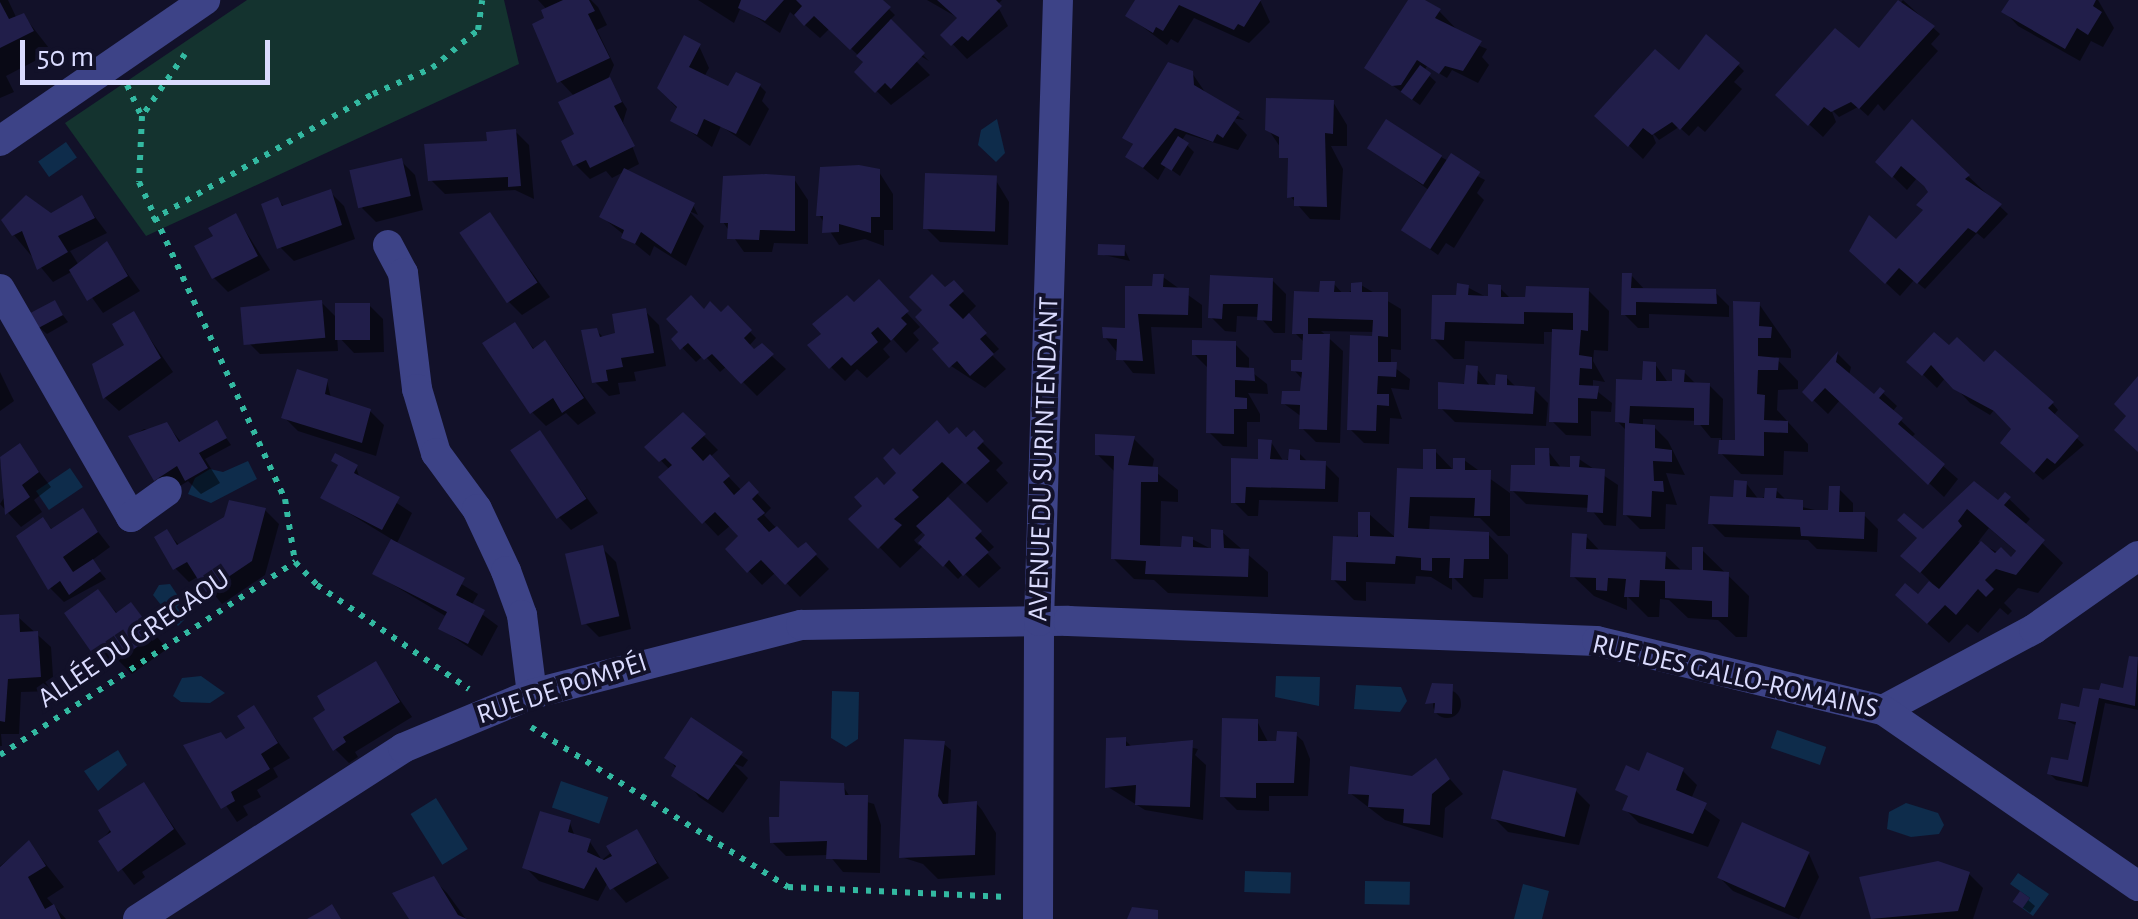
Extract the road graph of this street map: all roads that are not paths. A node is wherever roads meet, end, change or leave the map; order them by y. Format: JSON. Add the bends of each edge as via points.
{"nodes":[{"id":1,"x":1058,"y":0,"type":"edge"},
{"id":2,"x":197,"y":5,"type":"edge"},
{"id":3,"x":0,"y":141,"type":"edge"},
{"id":4,"x":388,"y":244,"type":"dead end"},
{"id":5,"x":0,"y":289,"type":"edge"},
{"id":6,"x":167,"y":491,"type":"dead end"},
{"id":7,"x":2138,"y":556,"type":"edge"},
{"id":8,"x":1039,"y":621,"type":"junction"},
{"id":9,"x":532,"y":694,"type":"junction"},
{"id":10,"x":1883,"y":710,"type":"junction"},
{"id":11,"x":2138,"y":886,"type":"edge"},
{"id":12,"x":138,"y":919,"type":"edge"},
{"id":13,"x":1038,"y":919,"type":"edge"}],
"edges":[{"from":1,"to":8,"type":"street","name":"AVENUE DU SURINTENDANT"},
{"from":2,"to":3,"type":"street"},
{"from":4,"to":9,"type":"street","via":[[403,273],[417,389],[436,453],[476,509],[506,570],[522,614]]},
{"from":5,"to":6,"type":"street","via":[[131,517]]},
{"from":7,"to":10,"type":"street","via":[[2034,629]]},
{"from":8,"to":9,"type":"street","name":"RUE DE POMPÉI","via":[[801,625]]},
{"from":8,"to":10,"type":"street","name":"RUE DES GALLO-ROMAINS","via":[[1597,641]]},
{"from":8,"to":13,"type":"street","name":"AVENUE DU SURINTENDANT"},
{"from":9,"to":12,"type":"street","name":"RUE DE POMPÉI","via":[[404,748]]},
{"from":10,"to":11,"type":"street","name":"RUE DES GALLO-ROMAINS"}]}
